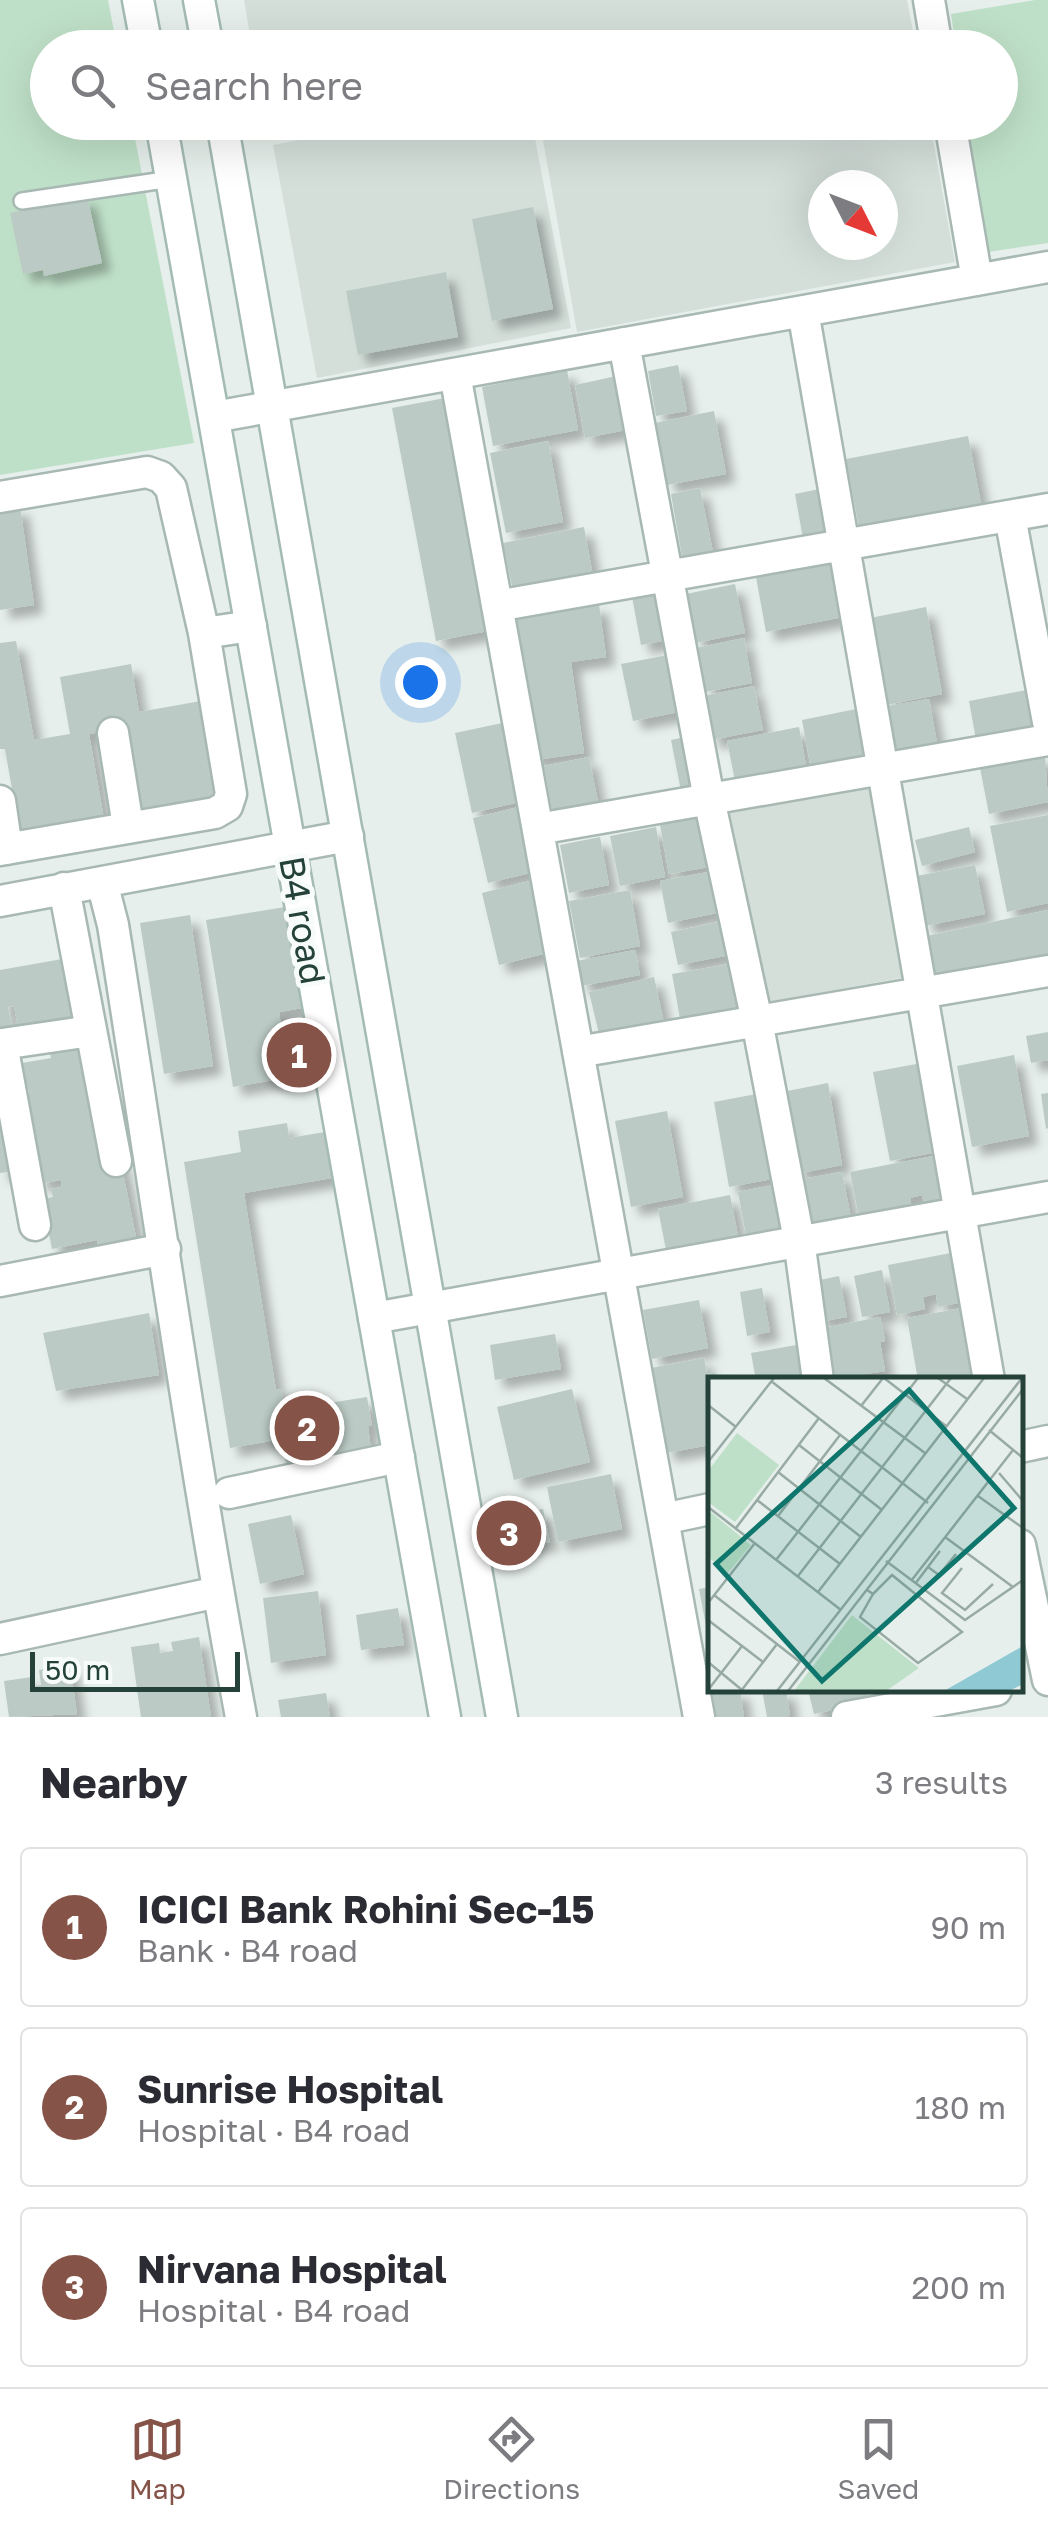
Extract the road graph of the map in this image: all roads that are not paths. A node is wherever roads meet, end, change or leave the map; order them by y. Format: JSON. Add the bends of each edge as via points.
{"nodes":[{"id":1,"x":138,"y":0,"type":"edge"},
{"id":2,"x":199,"y":0,"type":"edge"},
{"id":3,"x":928,"y":0,"type":"edge"},
{"id":4,"x":144,"y":30,"type":"edge"},
{"id":5,"x":205,"y":30,"type":"edge"},
{"id":6,"x":934,"y":30,"type":"edge"},
{"id":7,"x":164,"y":140,"type":"edge"},
{"id":8,"x":225,"y":140,"type":"edge"},
{"id":9,"x":953,"y":140,"type":"edge"},
{"id":10,"x":171,"y":180,"type":"junction"},
{"id":11,"x":22,"y":202,"type":"dead end"},
{"id":12,"x":1048,"y":267,"type":"edge"},
{"id":13,"x":977,"y":280,"type":"junction"},
{"id":14,"x":804,"y":311,"type":"junction"},
{"id":15,"x":624,"y":343,"type":"junction"},
{"id":16,"x":455,"y":374,"type":"junction"},
{"id":17,"x":273,"y":406,"type":"junction"},
{"id":18,"x":214,"y":417,"type":"junction"},
{"id":19,"x":0,"y":496,"type":"edge"},
{"id":20,"x":1048,"y":509,"type":"edge"},
{"id":21,"x":1010,"y":516,"type":"junction"},
{"id":22,"x":844,"y":545,"type":"junction"},
{"id":23,"x":668,"y":576,"type":"junction"},
{"id":24,"x":497,"y":606,"type":"junction"},
{"id":25,"x":251,"y":626,"type":"junction"},
{"id":26,"x":204,"y":633,"type":"junction"},
{"id":27,"x":1048,"y":722,"type":"edge"},
{"id":28,"x":113,"y":732,"type":"dead end"},
{"id":29,"x":1048,"y":740,"type":"edge"},
{"id":30,"x":883,"y":768,"type":"junction"},
{"id":31,"x":709,"y":799,"type":"junction"},
{"id":32,"x":0,"y":801,"type":"edge"},
{"id":33,"x":128,"y":826,"type":"junction"},
{"id":34,"x":538,"y":828,"type":"junction"},
{"id":35,"x":348,"y":836,"type":"junction"},
{"id":36,"x":290,"y":846,"type":"junction"},
{"id":37,"x":4,"y":849,"type":"edge"},
{"id":38,"x":102,"y":882,"type":"junction"},
{"id":39,"x":64,"y":888,"type":"junction"},
{"id":40,"x":0,"y":900,"type":"edge"},
{"id":41,"x":1048,"y":971,"type":"edge"},
{"id":42,"x":922,"y":993,"type":"junction"},
{"id":43,"x":758,"y":1021,"type":"junction"},
{"id":44,"x":92,"y":1030,"type":"junction"},
{"id":45,"x":578,"y":1052,"type":"junction"},
{"id":46,"x":116,"y":1161,"type":"dead end"},
{"id":47,"x":1048,"y":1197,"type":"edge"},
{"id":48,"x":959,"y":1213,"type":"junction"},
{"id":49,"x":35,"y":1225,"type":"dead end"},
{"id":50,"x":799,"y":1240,"type":"junction"},
{"id":51,"x":164,"y":1249,"type":"junction"},
{"id":52,"x":618,"y":1274,"type":"junction"},
{"id":53,"x":0,"y":1281,"type":"edge"},
{"id":54,"x":430,"y":1308,"type":"junction"},
{"id":55,"x":374,"y":1318,"type":"junction"},
{"id":56,"x":818,"y":1377,"type":"edge"},
{"id":57,"x":988,"y":1377,"type":"edge"},
{"id":58,"x":1048,"y":1441,"type":"edge"},
{"id":59,"x":1023,"y":1446,"type":"edge"},
{"id":60,"x":398,"y":1457,"type":"junction"},
{"id":61,"x":215,"y":1496,"type":"junction"},
{"id":62,"x":708,"y":1509,"type":"edge"},
{"id":63,"x":663,"y":1519,"type":"junction"},
{"id":64,"x":1023,"y":1559,"type":"edge"},
{"id":65,"x":210,"y":1594,"type":"junction"},
{"id":66,"x":0,"y":1639,"type":"edge"},
{"id":67,"x":1048,"y":1680,"type":"edge"},
{"id":68,"x":1023,"y":1684,"type":"edge"},
{"id":69,"x":982,"y":1692,"type":"edge"},
{"id":70,"x":880,"y":1706,"type":"edge"},
{"id":71,"x":226,"y":1717,"type":"edge"},
{"id":72,"x":242,"y":1717,"type":"edge"},
{"id":73,"x":445,"y":1717,"type":"edge"},
{"id":74,"x":502,"y":1717,"type":"edge"},
{"id":75,"x":700,"y":1717,"type":"edge"},
{"id":76,"x":847,"y":1717,"type":"edge"}],
"edges":[{"from":1,"to":4,"type":"street"},
{"from":2,"to":5,"type":"street"},
{"from":3,"to":6,"type":"street"},
{"from":7,"to":10,"type":"street","name":"B4 road"},
{"from":8,"to":17,"type":"street","name":"B4 road"},
{"from":9,"to":13,"type":"street"},
{"from":10,"to":11,"type":"lane"},
{"from":10,"to":18,"type":"street","name":"B4 road"},
{"from":12,"to":13,"type":"street"},
{"from":13,"to":14,"type":"street"},
{"from":14,"to":15,"type":"street"},
{"from":14,"to":22,"type":"street"},
{"from":15,"to":16,"type":"street"},
{"from":15,"to":23,"type":"street"},
{"from":16,"to":17,"type":"street"},
{"from":16,"to":24,"type":"street"},
{"from":17,"to":18,"type":"street"},
{"from":17,"to":35,"type":"street","name":"B4 road"},
{"from":18,"to":25,"type":"street","name":"B4 road"},
{"from":19,"to":26,"type":"street","via":[[147,472],[161,477],[172,488]]},
{"from":20,"to":21,"type":"street"},
{"from":21,"to":22,"type":"street"},
{"from":21,"to":27,"type":"street"},
{"from":22,"to":23,"type":"street"},
{"from":22,"to":30,"type":"street"},
{"from":23,"to":24,"type":"street"},
{"from":23,"to":31,"type":"street"},
{"from":24,"to":34,"type":"street"},
{"from":25,"to":26,"type":"street"},
{"from":25,"to":36,"type":"street","name":"B4 road"},
{"from":26,"to":33,"type":"street","via":[[231,794],[227,806]]},
{"from":28,"to":33,"type":"street"},
{"from":29,"to":30,"type":"street"},
{"from":30,"to":31,"type":"street"},
{"from":30,"to":42,"type":"street"},
{"from":31,"to":34,"type":"street"},
{"from":31,"to":43,"type":"street"},
{"from":32,"to":37,"type":"street"},
{"from":33,"to":37,"type":"street"},
{"from":34,"to":45,"type":"street"},
{"from":35,"to":36,"type":"street"},
{"from":35,"to":54,"type":"street","name":"B4 road"},
{"from":36,"to":38,"type":"street"},
{"from":36,"to":55,"type":"street","name":"B4 road"},
{"from":38,"to":39,"type":"street"},
{"from":38,"to":51,"type":"street"},
{"from":39,"to":40,"type":"street"},
{"from":39,"to":44,"type":"street"},
{"from":41,"to":42,"type":"street"},
{"from":42,"to":43,"type":"street"},
{"from":42,"to":48,"type":"street"},
{"from":43,"to":45,"type":"street"},
{"from":43,"to":50,"type":"street"},
{"from":44,"to":46,"type":"street"},
{"from":44,"to":49,"type":"street","via":[[2,1044]]},
{"from":45,"to":52,"type":"street"},
{"from":47,"to":48,"type":"street"},
{"from":48,"to":50,"type":"street"},
{"from":48,"to":57,"type":"street"},
{"from":50,"to":52,"type":"street"},
{"from":50,"to":56,"type":"street"},
{"from":51,"to":53,"type":"street"},
{"from":51,"to":61,"type":"street"},
{"from":52,"to":54,"type":"street"},
{"from":52,"to":63,"type":"street"},
{"from":54,"to":55,"type":"street"},
{"from":54,"to":74,"type":"street","name":"B4 road"},
{"from":55,"to":60,"type":"street","name":"B4 road"},
{"from":58,"to":59,"type":"street"},
{"from":60,"to":61,"type":"street"},
{"from":60,"to":73,"type":"street","name":"B4 road"},
{"from":61,"to":65,"type":"street"},
{"from":62,"to":63,"type":"street"},
{"from":63,"to":75,"type":"street"},
{"from":64,"to":67,"type":"street"},
{"from":65,"to":66,"type":"street"},
{"from":65,"to":71,"type":"street"},
{"from":65,"to":72,"type":"street"},
{"from":67,"to":68,"type":"street"},
{"from":69,"to":70,"type":"street"},
{"from":70,"to":76,"type":"street"}]}
